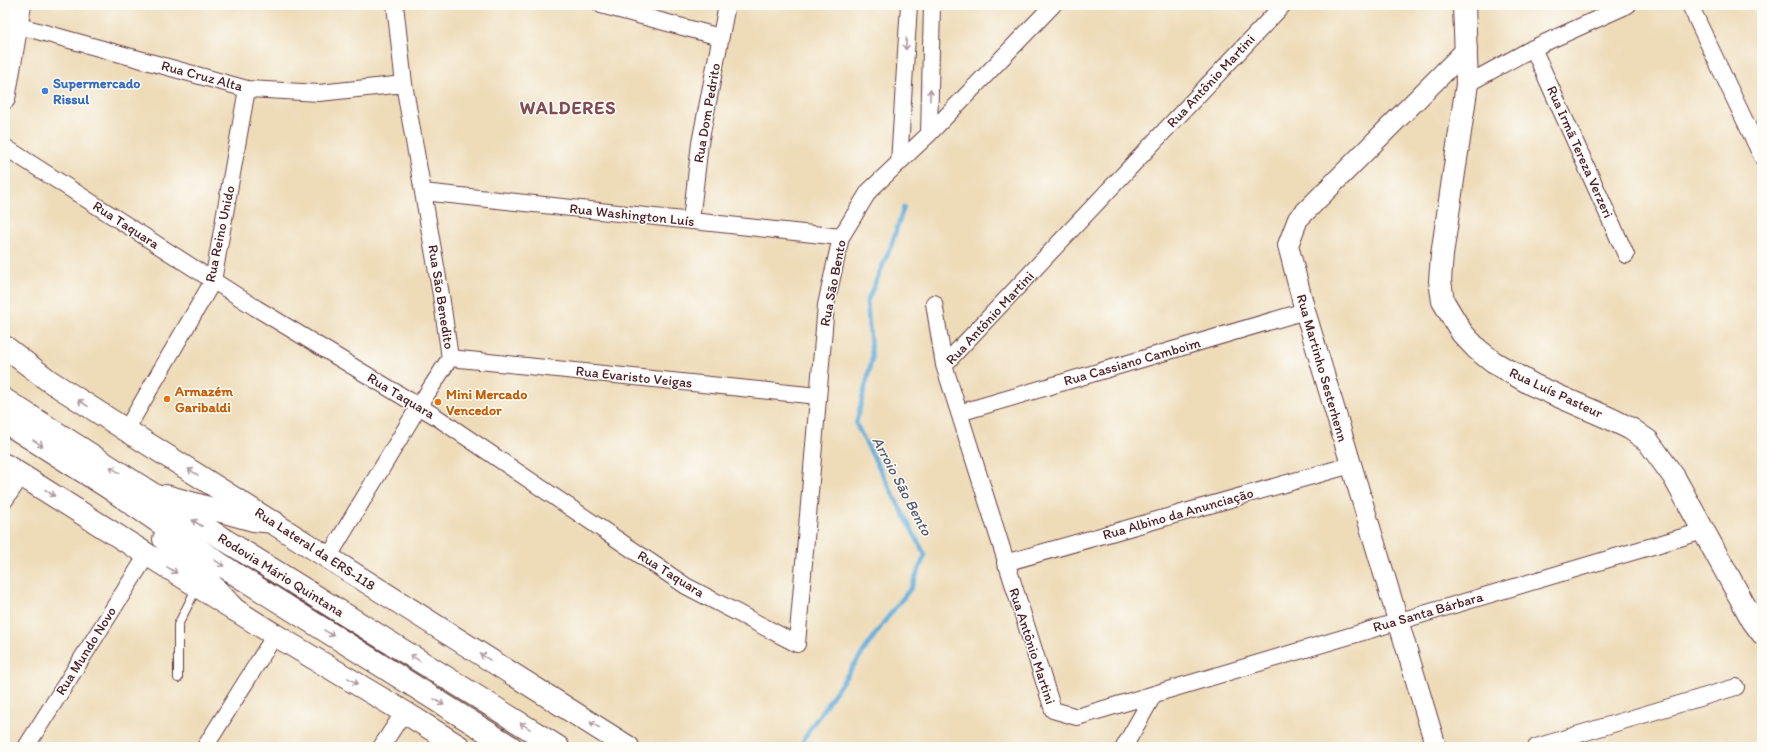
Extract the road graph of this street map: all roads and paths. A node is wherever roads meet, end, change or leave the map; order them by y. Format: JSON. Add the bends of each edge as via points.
{"nodes":[{"id":1,"x":21,"y":5,"type":"edge"},
{"id":2,"x":395,"y":5,"type":"edge"},
{"id":3,"x":601,"y":5,"type":"edge"},
{"id":4,"x":727,"y":5,"type":"edge"},
{"id":5,"x":909,"y":5,"type":"edge"},
{"id":6,"x":932,"y":5,"type":"edge"},
{"id":7,"x":1053,"y":5,"type":"edge"},
{"id":8,"x":1283,"y":5,"type":"edge"},
{"id":9,"x":1464,"y":5,"type":"edge"},
{"id":10,"x":1628,"y":5,"type":"edge"},
{"id":11,"x":1690,"y":5,"type":"edge"},
{"id":12,"x":11,"y":24,"type":"edge"},
{"id":13,"x":720,"y":37,"type":"junction"},
{"id":14,"x":1533,"y":48,"type":"junction"},
{"id":15,"x":1467,"y":49,"type":"junction"},
{"id":16,"x":404,"y":84,"type":"junction"},
{"id":17,"x":1467,"y":84,"type":"junction"},
{"id":18,"x":247,"y":89,"type":"junction"},
{"id":19,"x":5,"y":99,"type":"edge"},
{"id":20,"x":929,"y":134,"type":"junction"},
{"id":21,"x":5,"y":147,"type":"edge"},
{"id":22,"x":1762,"y":157,"type":"edge"},
{"id":23,"x":899,"y":163,"type":"junction"},
{"id":24,"x":423,"y":192,"type":"junction"},
{"id":25,"x":691,"y":221,"type":"junction"},
{"id":26,"x":841,"y":237,"type":"junction"},
{"id":27,"x":1626,"y":255,"type":"dead end"},
{"id":28,"x":213,"y":281,"type":"junction"},
{"id":29,"x":934,"y":303,"type":"dead end"},
{"id":30,"x":1305,"y":311,"type":"junction"},
{"id":31,"x":5,"y":347,"type":"edge"},
{"id":32,"x":450,"y":358,"type":"junction"},
{"id":33,"x":944,"y":365,"type":"junction"},
{"id":34,"x":818,"y":396,"type":"junction"},
{"id":35,"x":5,"y":400,"type":"edge"},
{"id":36,"x":419,"y":406,"type":"junction"},
{"id":37,"x":958,"y":413,"type":"junction"},
{"id":38,"x":5,"y":422,"type":"edge"},
{"id":39,"x":126,"y":430,"type":"junction"},
{"id":40,"x":1351,"y":464,"type":"junction"},
{"id":41,"x":13,"y":470,"type":"edge"},
{"id":42,"x":106,"y":486,"type":"junction"},
{"id":43,"x":148,"y":491,"type":"junction"},
{"id":44,"x":5,"y":500,"type":"edge"},
{"id":45,"x":274,"y":522,"type":"junction"},
{"id":46,"x":1703,"y":531,"type":"junction"},
{"id":47,"x":147,"y":555,"type":"junction"},
{"id":48,"x":328,"y":558,"type":"junction"},
{"id":49,"x":1005,"y":563,"type":"junction"},
{"id":50,"x":198,"y":586,"type":"junction"},
{"id":51,"x":235,"y":610,"type":"junction"},
{"id":52,"x":1398,"y":620,"type":"junction"},
{"id":53,"x":1762,"y":633,"type":"edge"},
{"id":54,"x":274,"y":635,"type":"junction"},
{"id":55,"x":797,"y":644,"type":"joint"},
{"id":56,"x":178,"y":678,"type":"dead end"},
{"id":57,"x":1736,"y":687,"type":"dead end"},
{"id":58,"x":1154,"y":694,"type":"junction"},
{"id":59,"x":404,"y":712,"type":"junction"},
{"id":60,"x":1077,"y":717,"type":"joint"},
{"id":61,"x":26,"y":747,"type":"edge"},
{"id":62,"x":205,"y":747,"type":"edge"},
{"id":63,"x":381,"y":747,"type":"edge"},
{"id":64,"x":460,"y":747,"type":"edge"},
{"id":65,"x":511,"y":747,"type":"edge"},
{"id":66,"x":558,"y":747,"type":"edge"},
{"id":67,"x":628,"y":747,"type":"edge"},
{"id":68,"x":1124,"y":747,"type":"edge"},
{"id":69,"x":1436,"y":747,"type":"edge"},
{"id":70,"x":1536,"y":747,"type":"edge"}],
"edges":[{"from":1,"to":12,"type":"street"},
{"from":2,"to":16,"type":"street","name":"Rua São Benedito"},
{"from":3,"to":13,"type":"street"},
{"from":4,"to":13,"type":"street","name":"Rua Dom Pedrito"},
{"from":5,"to":23,"type":"street","one_way":true},
{"from":20,"to":6,"type":"street","one_way":true},
{"from":7,"to":20,"type":"street","name":"Rua São Bento"},
{"from":8,"to":33,"type":"street","name":"Rua Antônio Martini"},
{"from":9,"to":15,"type":"main road","name":"Rua Luís Pasteur"},
{"from":10,"to":14,"type":"street"},
{"from":11,"to":22,"type":"street"},
{"from":12,"to":18,"type":"street","name":"Rua Cruz Alta"},
{"from":12,"to":19,"type":"street"},
{"from":13,"to":25,"type":"street","name":"Rua Dom Pedrito","via":[[700,143]]},
{"from":14,"to":17,"type":"street"},
{"from":14,"to":27,"type":"street","name":"Rua Irmã Tereza Verzeri"},
{"from":15,"to":17,"type":"main road","name":"Rua Luís Pasteur"},
{"from":15,"to":30,"type":"street","name":"Rua Martinho Sesterhenn","via":[[1298,219],[1288,245]]},
{"from":16,"to":18,"type":"street","name":"Rua Cruz Alta","via":[[319,93]]},
{"from":16,"to":24,"type":"street","name":"Rua São Benedito"},
{"from":17,"to":46,"type":"main road","name":"Rua Luís Pasteur","via":[[1442,255],[1440,281],[1443,301],[1462,333],[1493,362],[1533,385],[1631,429],[1648,441],[1674,477]]},
{"from":18,"to":28,"type":"street","name":"Rua Reino Unido"},
{"from":20,"to":23,"type":"street","name":"Rua São Bento"},
{"from":21,"to":28,"type":"street","name":"Rua Taquara"},
{"from":23,"to":26,"type":"street","name":"Rua São Bento","via":[[869,191]]},
{"from":24,"to":25,"type":"street","name":"Rua Washington Luís"},
{"from":24,"to":32,"type":"street","name":"Rua São Benedito"},
{"from":25,"to":26,"type":"street","name":"Rua Washington Luís"},
{"from":26,"to":34,"type":"street","name":"Rua São Bento","via":[[826,306]]},
{"from":28,"to":36,"type":"street","name":"Rua Taquara"},
{"from":28,"to":39,"type":"street","name":"Rua Reino Unido"},
{"from":29,"to":33,"type":"street"},
{"from":30,"to":37,"type":"street","name":"Rua Cassiano Camboim"},
{"from":30,"to":40,"type":"street","name":"Rua Martinho Sesterhenn"},
{"from":39,"to":31,"type":"main road","name":"Rua Lateral da ERS-118","one_way":true,"via":[[48,380]]},
{"from":32,"to":34,"type":"street","name":"Rua Evaristo Veigas"},
{"from":32,"to":36,"type":"street","name":"Rua São Benedito"},
{"from":33,"to":37,"type":"street","name":"Rua Antônio Martini"},
{"from":34,"to":55,"type":"street","name":"Rua São Bento"},
{"from":43,"to":35,"type":"main road","name":"Rodovia Mário Quintana","one_way":true},
{"from":36,"to":48,"type":"street","name":"Rua São Benedito"},
{"from":36,"to":55,"type":"street","name":"Rua Taquara","via":[[686,586]]},
{"from":37,"to":49,"type":"street","name":"Rua Antônio Martini"},
{"from":38,"to":42,"type":"main road","name":"Rodovia Mário Quintana","one_way":true},
{"from":45,"to":39,"type":"main road","name":"Rua Lateral da ERS-118","one_way":true},
{"from":40,"to":49,"type":"street","name":"Rua Albino da Anunciação"},
{"from":40,"to":52,"type":"street","name":"Rua Martinho Sesterhenn"},
{"from":41,"to":44,"type":"street"},
{"from":41,"to":47,"type":"main road","one_way":true},
{"from":42,"to":51,"type":"main road","via":[[197,569]]},
{"from":42,"to":65,"type":"main road","name":"Rodovia Mário Quintana","one_way":true,"via":[[232,572]]},
{"from":43,"to":45,"type":"main road","via":[[253,520]]},
{"from":66,"to":43,"type":"main road","name":"Rodovia Mário Quintana","one_way":true},
{"from":45,"to":48,"type":"main road","name":"Rua Lateral da ERS-118"},
{"from":46,"to":52,"type":"street","name":"Rua Santa Bárbara"},
{"from":46,"to":53,"type":"main road","name":"Rua Luís Pasteur"},
{"from":47,"to":50,"type":"main road","one_way":true},
{"from":47,"to":61,"type":"street","name":"Rua Mundo Novo"},
{"from":67,"to":48,"type":"main road","name":"Rua Lateral da ERS-118","one_way":true},
{"from":49,"to":60,"type":"street","name":"Rua Antônio Martini","via":[[1053,710]]},
{"from":50,"to":51,"type":"main road"},
{"from":50,"to":56,"type":"lane","via":[[178,625]]},
{"from":51,"to":54,"type":"main road"},
{"from":52,"to":58,"type":"street","name":"Rua Santa Bárbara"},
{"from":52,"to":69,"type":"street","name":"Rua Martinho Sesterhenn"},
{"from":54,"to":59,"type":"main road","one_way":true},
{"from":54,"to":62,"type":"street"},
{"from":57,"to":70,"type":"street"},
{"from":58,"to":60,"type":"street","name":"Rua Santa Bárbara"},
{"from":58,"to":68,"type":"street"},
{"from":59,"to":63,"type":"street"},
{"from":59,"to":64,"type":"main road"}]}
